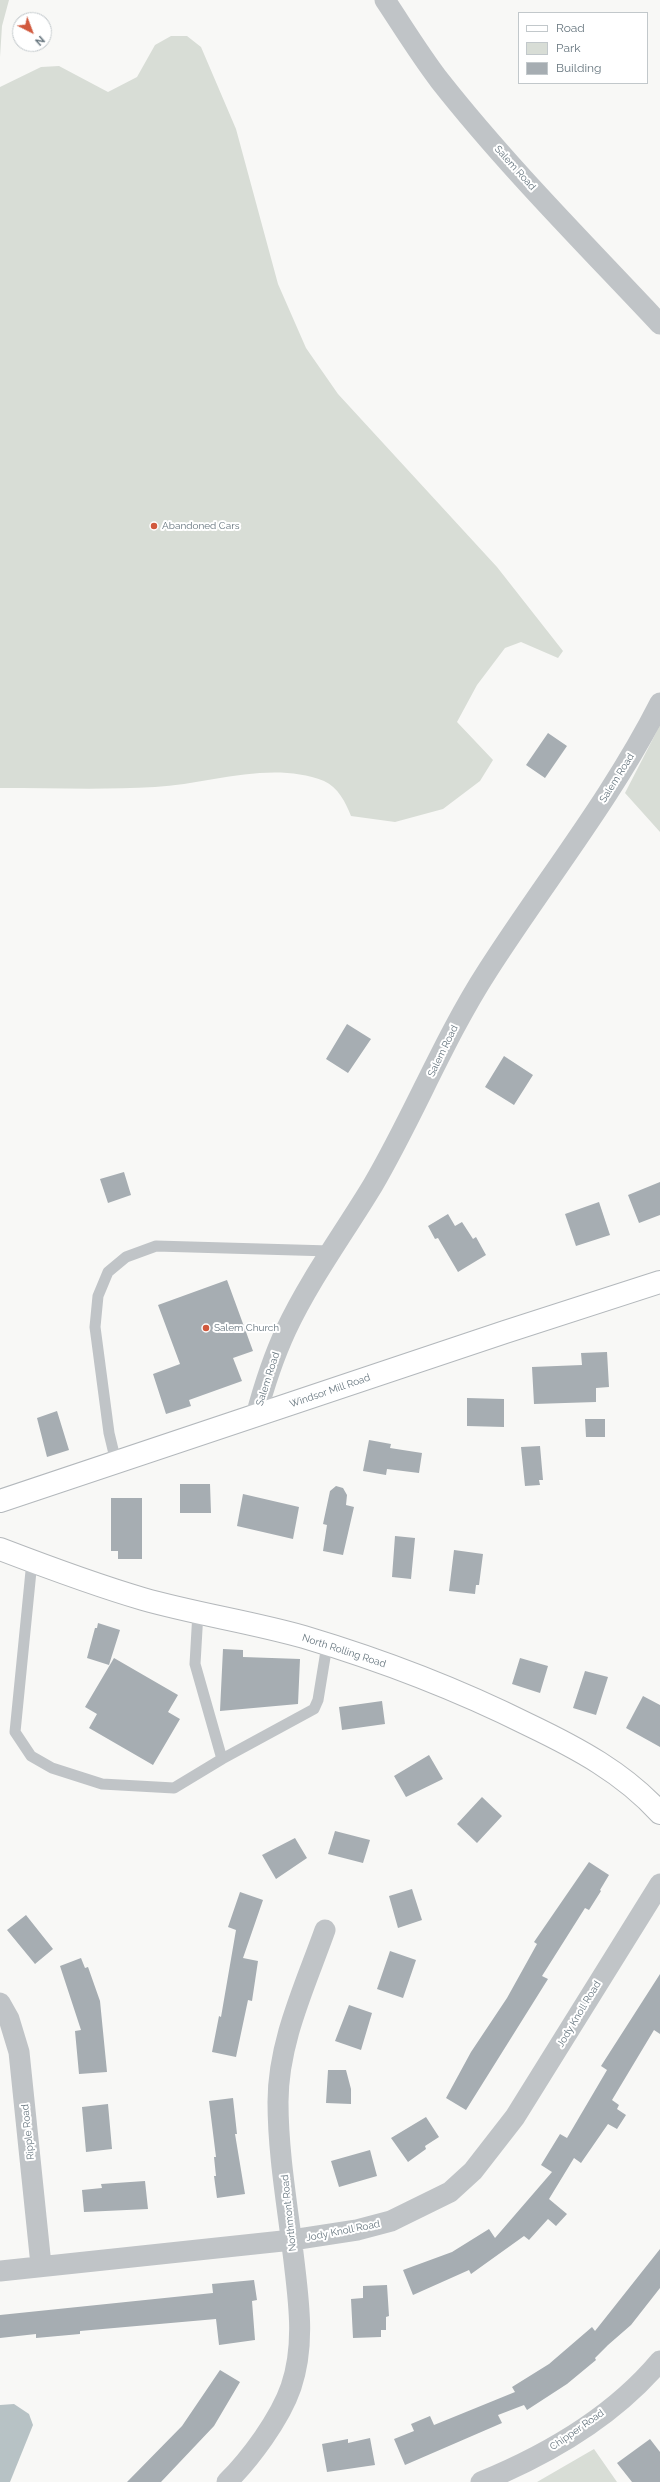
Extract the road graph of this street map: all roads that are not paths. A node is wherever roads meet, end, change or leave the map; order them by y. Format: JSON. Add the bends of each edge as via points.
{"nodes":[{"id":1,"x":385,"y":0,"type":"edge"},
{"id":2,"x":660,"y":324,"type":"edge"},
{"id":3,"x":660,"y":703,"type":"edge"},
{"id":4,"x":330,"y":1251,"type":"junction"},
{"id":5,"x":660,"y":1282,"type":"edge"},
{"id":6,"x":256,"y":1416,"type":"junction"},
{"id":7,"x":116,"y":1462,"type":"junction"},
{"id":8,"x":0,"y":1501,"type":"edge"},
{"id":9,"x":0,"y":1549,"type":"edge"},
{"id":10,"x":32,"y":1561,"type":"junction"},
{"id":11,"x":198,"y":1612,"type":"junction"},
{"id":12,"x":327,"y":1644,"type":"junction"},
{"id":13,"x":222,"y":1759,"type":"junction"},
{"id":14,"x":660,"y":1813,"type":"edge"},
{"id":15,"x":660,"y":1884,"type":"edge"},
{"id":16,"x":325,"y":1930,"type":"dead end"},
{"id":17,"x":0,"y":2003,"type":"edge"},
{"id":18,"x":292,"y":2240,"type":"junction"},
{"id":19,"x":41,"y":2265,"type":"junction"},
{"id":20,"x":0,"y":2271,"type":"edge"},
{"id":21,"x":660,"y":2361,"type":"edge"},
{"id":22,"x":233,"y":2480,"type":"edge"},
{"id":23,"x":481,"y":2482,"type":"edge"}],
"edges":[{"from":1,"to":2,"type":"street","name":"Salem Road","via":[[439,79],[473,121]]},
{"from":3,"to":4,"type":"street","name":"Salem Road","via":[[646,731],[582,834],[463,1009],[398,1142]]},
{"from":4,"to":6,"type":"street","name":"Salem Road","via":[[286,1329],[270,1367]]},
{"from":4,"to":7,"type":"lane","via":[[156,1246],[126,1257],[108,1272],[98,1296],[95,1327],[109,1433]]},
{"from":5,"to":6,"type":"main road","name":"Windsor Mill Road"},
{"from":6,"to":7,"type":"main road","name":"Windsor Mill Road"},
{"from":7,"to":8,"type":"main road","name":"Windsor Mill Road"},
{"from":9,"to":10,"type":"main road","name":"North Rolling Road"},
{"from":10,"to":11,"type":"main road","name":"North Rolling Road","via":[[143,1599]]},
{"from":10,"to":13,"type":"lane","via":[[15,1732],[31,1756],[52,1768],[102,1784],[174,1788]]},
{"from":11,"to":12,"type":"main road","name":"North Rolling Road"},
{"from":11,"to":13,"type":"lane","via":[[195,1664]]},
{"from":12,"to":13,"type":"lane","via":[[318,1700],[314,1709]]},
{"from":12,"to":14,"type":"main road","name":"North Rolling Road","via":[[435,1683],[505,1712],[571,1745],[619,1776]]},
{"from":15,"to":18,"type":"street","name":"Jody Knoll Road","via":[[516,2117],[473,2171],[450,2192],[391,2221],[357,2230]]},
{"from":16,"to":18,"type":"street","name":"Northmont Road","via":[[289,2029],[281,2064],[278,2102]]},
{"from":17,"to":19,"type":"street","name":"Ripple Road","via":[[10,2019],[19,2052]]},
{"from":18,"to":19,"type":"street","name":"Jody Knoll Road"},
{"from":18,"to":22,"type":"street","name":"Northmont Road","via":[[301,2318],[298,2357],[291,2388],[275,2419]]},
{"from":19,"to":20,"type":"street","name":"Jody Knoll Road"},
{"from":21,"to":23,"type":"street","name":"Chipper Road","via":[[626,2395],[559,2444],[516,2468]]}]}
